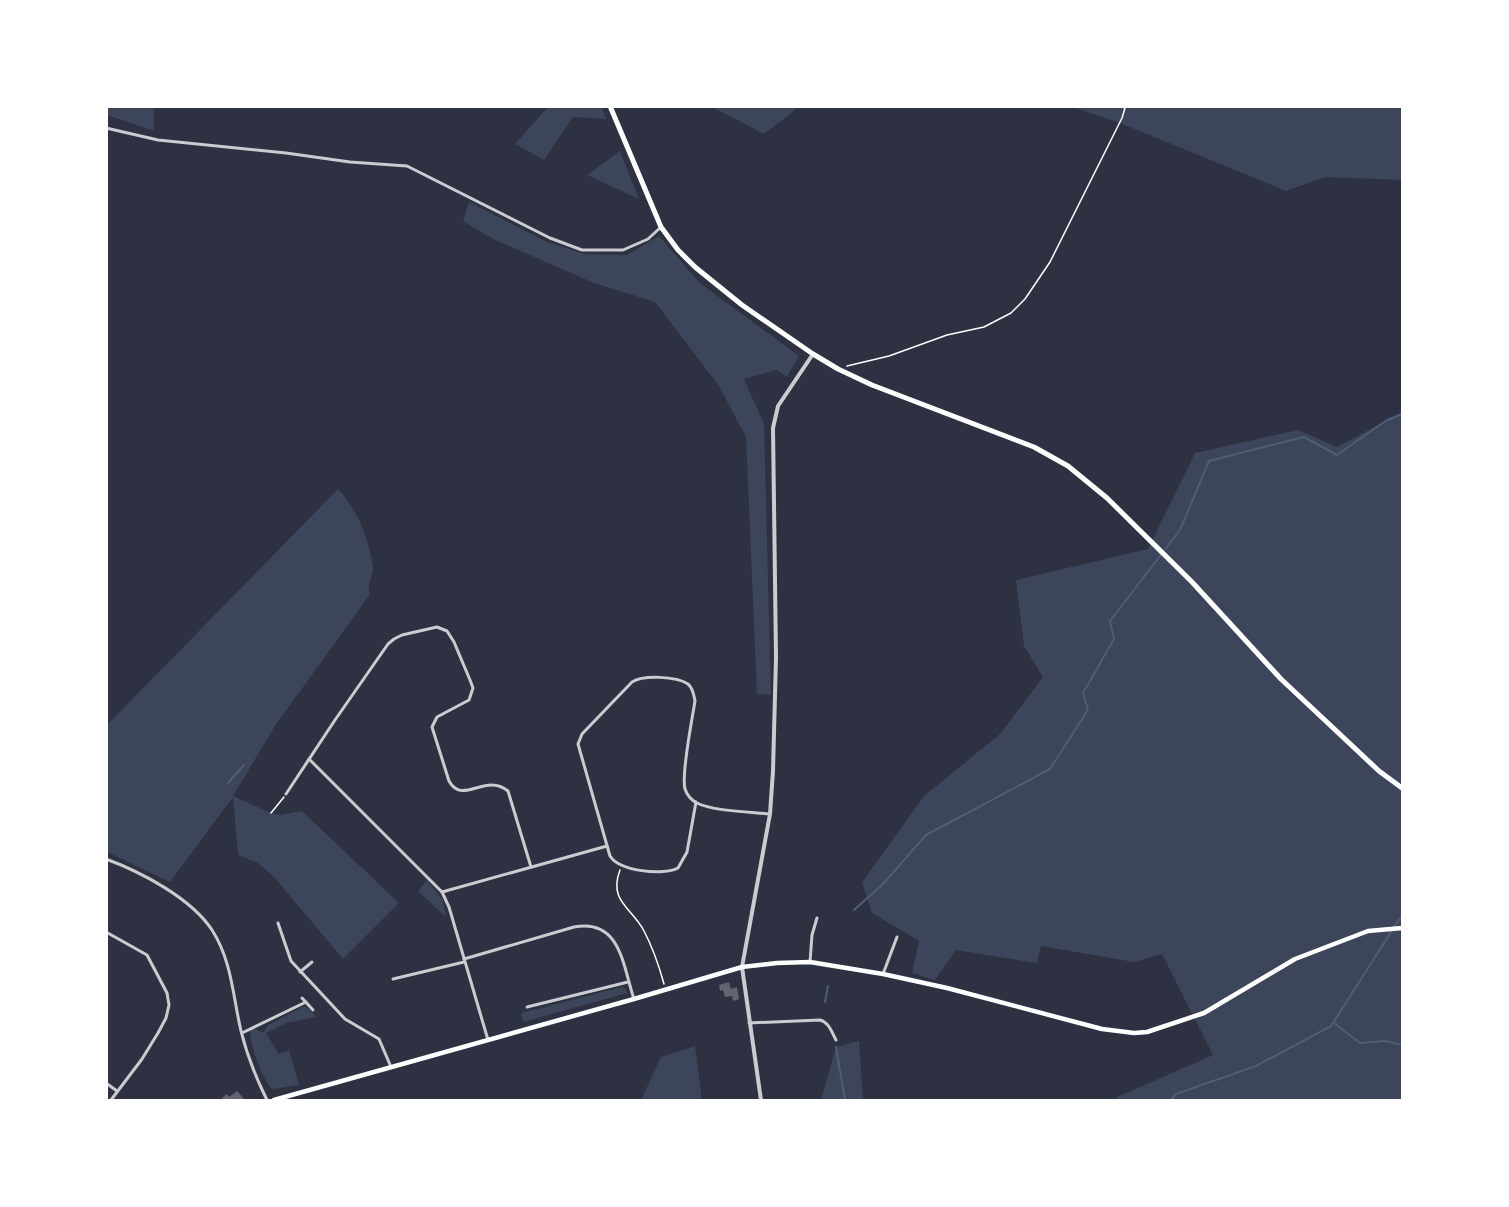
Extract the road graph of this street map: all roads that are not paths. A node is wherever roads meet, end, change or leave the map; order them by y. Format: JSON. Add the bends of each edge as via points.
{"nodes":[{"id":1,"x":610,"y":106,"type":"edge"},
{"id":2,"x":106,"y":128,"type":"edge"},
{"id":3,"x":661,"y":227,"type":"junction"},
{"id":4,"x":813,"y":354,"type":"junction"},
{"id":5,"x":309,"y":759,"type":"junction"},
{"id":6,"x":1402,"y":788,"type":"edge"},
{"id":7,"x":286,"y":794,"type":"road end"},
{"id":8,"x":696,"y":802,"type":"junction"},
{"id":9,"x":770,"y":814,"type":"junction"},
{"id":10,"x":607,"y":846,"type":"junction"},
{"id":11,"x":106,"y":859,"type":"edge"},
{"id":12,"x":531,"y":867,"type":"junction"},
{"id":13,"x":442,"y":892,"type":"junction"},
{"id":14,"x":816,"y":918,"type":"dead end"},
{"id":15,"x":278,"y":923,"type":"dead end"},
{"id":16,"x":1402,"y":928,"type":"edge"},
{"id":17,"x":106,"y":932,"type":"edge"},
{"id":18,"x":897,"y":937,"type":"dead end"},
{"id":19,"x":464,"y":960,"type":"junction"},
{"id":20,"x":312,"y":962,"type":"dead end"},
{"id":21,"x":810,"y":962,"type":"junction"},
{"id":22,"x":742,"y":967,"type":"junction"},
{"id":23,"x":300,"y":972,"type":"junction"},
{"id":24,"x":883,"y":974,"type":"junction"},
{"id":25,"x":393,"y":979,"type":"dead end"},
{"id":26,"x":628,"y":982,"type":"junction"},
{"id":27,"x":302,"y":998,"type":"dead end"},
{"id":28,"x":633,"y":999,"type":"junction"},
{"id":29,"x":306,"y":1002,"type":"junction"},
{"id":30,"x":527,"y":1007,"type":"dead end"},
{"id":31,"x":313,"y":1010,"type":"dead end"},
{"id":32,"x":749,"y":1023,"type":"junction"},
{"id":33,"x":242,"y":1033,"type":"junction"},
{"id":34,"x":488,"y":1040,"type":"junction"},
{"id":35,"x":836,"y":1040,"type":"dead end"},
{"id":36,"x":391,"y":1067,"type":"junction"},
{"id":37,"x":106,"y":1083,"type":"edge"},
{"id":38,"x":118,"y":1091,"type":"junction"},
{"id":39,"x":111,"y":1101,"type":"edge"},
{"id":40,"x":267,"y":1101,"type":"edge"},
{"id":41,"x":274,"y":1101,"type":"edge"},
{"id":42,"x":761,"y":1101,"type":"edge"}],
"edges":[{"from":1,"to":3,"type":"highway"},
{"from":2,"to":3,"type":"street","via":[[158,140],[407,166],[550,238],[582,250],[622,250],[648,239]]},
{"from":3,"to":4,"type":"highway","via":[[695,267]]},
{"from":4,"to":6,"type":"highway","via":[[872,385],[1034,447],[1068,466],[1107,498],[1192,582],[1281,679]]},
{"from":4,"to":9,"type":"street","via":[[778,406],[773,428],[776,668]]},
{"from":5,"to":7,"type":"street"},
{"from":5,"to":12,"type":"street","via":[[388,644],[402,635],[430,628],[447,631],[473,688],[469,700],[437,717],[432,727],[449,781],[462,791],[499,784],[508,791]]},
{"from":5,"to":13,"type":"street"},
{"from":8,"to":9,"type":"street"},
{"from":8,"to":10,"type":"street","via":[[687,852],[678,868],[665,873],[621,866],[613,862]]},
{"from":8,"to":10,"type":"street","via":[[687,794],[684,781],[695,701],[692,689],[682,681],[637,679],[582,734],[578,744]]},
{"from":9,"to":22,"type":"street"},
{"from":10,"to":12,"type":"street"},
{"from":11,"to":33,"type":"street","via":[[177,896],[206,922],[228,965]]},
{"from":12,"to":13,"type":"street"},
{"from":13,"to":19,"type":"street"},
{"from":14,"to":21,"type":"street"},
{"from":15,"to":23,"type":"street","via":[[288,956]]},
{"from":16,"to":24,"type":"main road","via":[[1368,932],[1296,959],[1204,1013],[1147,1032],[1102,1029]]},
{"from":17,"to":38,"type":"street","via":[[147,955],[169,999],[168,1012],[158,1033]]},
{"from":18,"to":24,"type":"street"},
{"from":19,"to":25,"type":"street"},
{"from":19,"to":26,"type":"street","via":[[584,925],[603,931],[616,943]]},
{"from":19,"to":34,"type":"street"},
{"from":20,"to":23,"type":"street"},
{"from":21,"to":22,"type":"main road"},
{"from":21,"to":24,"type":"main road"},
{"from":22,"to":28,"type":"main road"},
{"from":22,"to":32,"type":"street"},
{"from":23,"to":36,"type":"street","via":[[345,1019],[379,1039]]},
{"from":26,"to":28,"type":"street"},
{"from":26,"to":30,"type":"street"},
{"from":27,"to":29,"type":"street"},
{"from":28,"to":34,"type":"main road"},
{"from":29,"to":31,"type":"street"},
{"from":29,"to":33,"type":"street"},
{"from":32,"to":35,"type":"street","via":[[820,1020]]},
{"from":32,"to":42,"type":"street"},
{"from":33,"to":40,"type":"street"},
{"from":34,"to":36,"type":"main road"},
{"from":36,"to":41,"type":"main road"},
{"from":37,"to":38,"type":"street"},
{"from":38,"to":39,"type":"street"}]}
